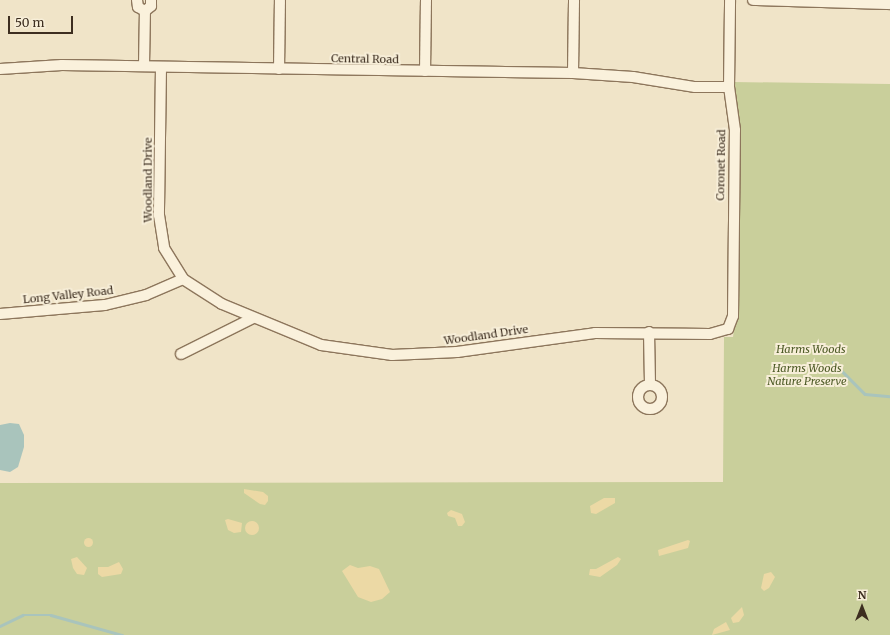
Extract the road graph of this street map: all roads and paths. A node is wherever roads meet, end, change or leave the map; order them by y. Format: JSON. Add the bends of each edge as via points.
{"nodes":[{"id":1,"x":137,"y":0,"type":"edge"},
{"id":2,"x":151,"y":0,"type":"edge"},
{"id":3,"x":280,"y":0,"type":"edge"},
{"id":4,"x":426,"y":0,"type":"edge"},
{"id":5,"x":574,"y":0,"type":"edge"},
{"id":6,"x":730,"y":0,"type":"edge"},
{"id":7,"x":753,"y":0,"type":"edge"},
{"id":8,"x":890,"y":4,"type":"edge"},
{"id":9,"x":145,"y":11,"type":"junction"},
{"id":10,"x":144,"y":66,"type":"junction"},
{"id":11,"x":162,"y":67,"type":"junction"},
{"id":12,"x":0,"y":69,"type":"edge"},
{"id":13,"x":279,"y":69,"type":"junction"},
{"id":14,"x":425,"y":71,"type":"junction"},
{"id":15,"x":573,"y":73,"type":"junction"},
{"id":16,"x":729,"y":87,"type":"junction"},
{"id":17,"x":183,"y":279,"type":"junction"},
{"id":18,"x":0,"y":314,"type":"edge"},
{"id":19,"x":253,"y":318,"type":"junction"},
{"id":20,"x":728,"y":330,"type":"joint"},
{"id":21,"x":649,"y":332,"type":"junction"},
{"id":22,"x":181,"y":354,"type":"dead end"},
{"id":23,"x":650,"y":385,"type":"dead end"}],
"edges":[{"from":1,"to":9,"type":"street","via":[[138,7]]},
{"from":2,"to":9,"type":"street","via":[[151,6]]},
{"from":3,"to":13,"type":"street"},
{"from":4,"to":14,"type":"street"},
{"from":5,"to":15,"type":"street"},
{"from":6,"to":16,"type":"street","name":"Coronet Road"},
{"from":7,"to":8,"type":"street"},
{"from":9,"to":10,"type":"street"},
{"from":10,"to":11,"type":"street","name":"Central Road"},
{"from":10,"to":12,"type":"street","name":"Central Road","via":[[62,65]]},
{"from":11,"to":13,"type":"street","name":"Central Road"},
{"from":11,"to":17,"type":"street","name":"Woodland Drive","via":[[159,214],[164,248]]},
{"from":13,"to":14,"type":"street","name":"Central Road"},
{"from":14,"to":15,"type":"street","name":"Central Road"},
{"from":15,"to":16,"type":"street","name":"Central Road","via":[[633,77],[695,87]]},
{"from":16,"to":20,"type":"street","name":"Coronet Road","via":[[735,130],[733,305]]},
{"from":17,"to":18,"type":"street","name":"Long Valley Road","via":[[146,295],[105,305]]},
{"from":17,"to":19,"type":"street","name":"Woodland Drive","via":[[206,295]]},
{"from":19,"to":21,"type":"street","name":"Woodland Drive","via":[[321,345],[392,355],[457,352],[575,334]]},
{"from":19,"to":22,"type":"street"},
{"from":20,"to":21,"type":"street","name":"Woodland Drive","via":[[710,334]]},
{"from":21,"to":23,"type":"street"}]}
